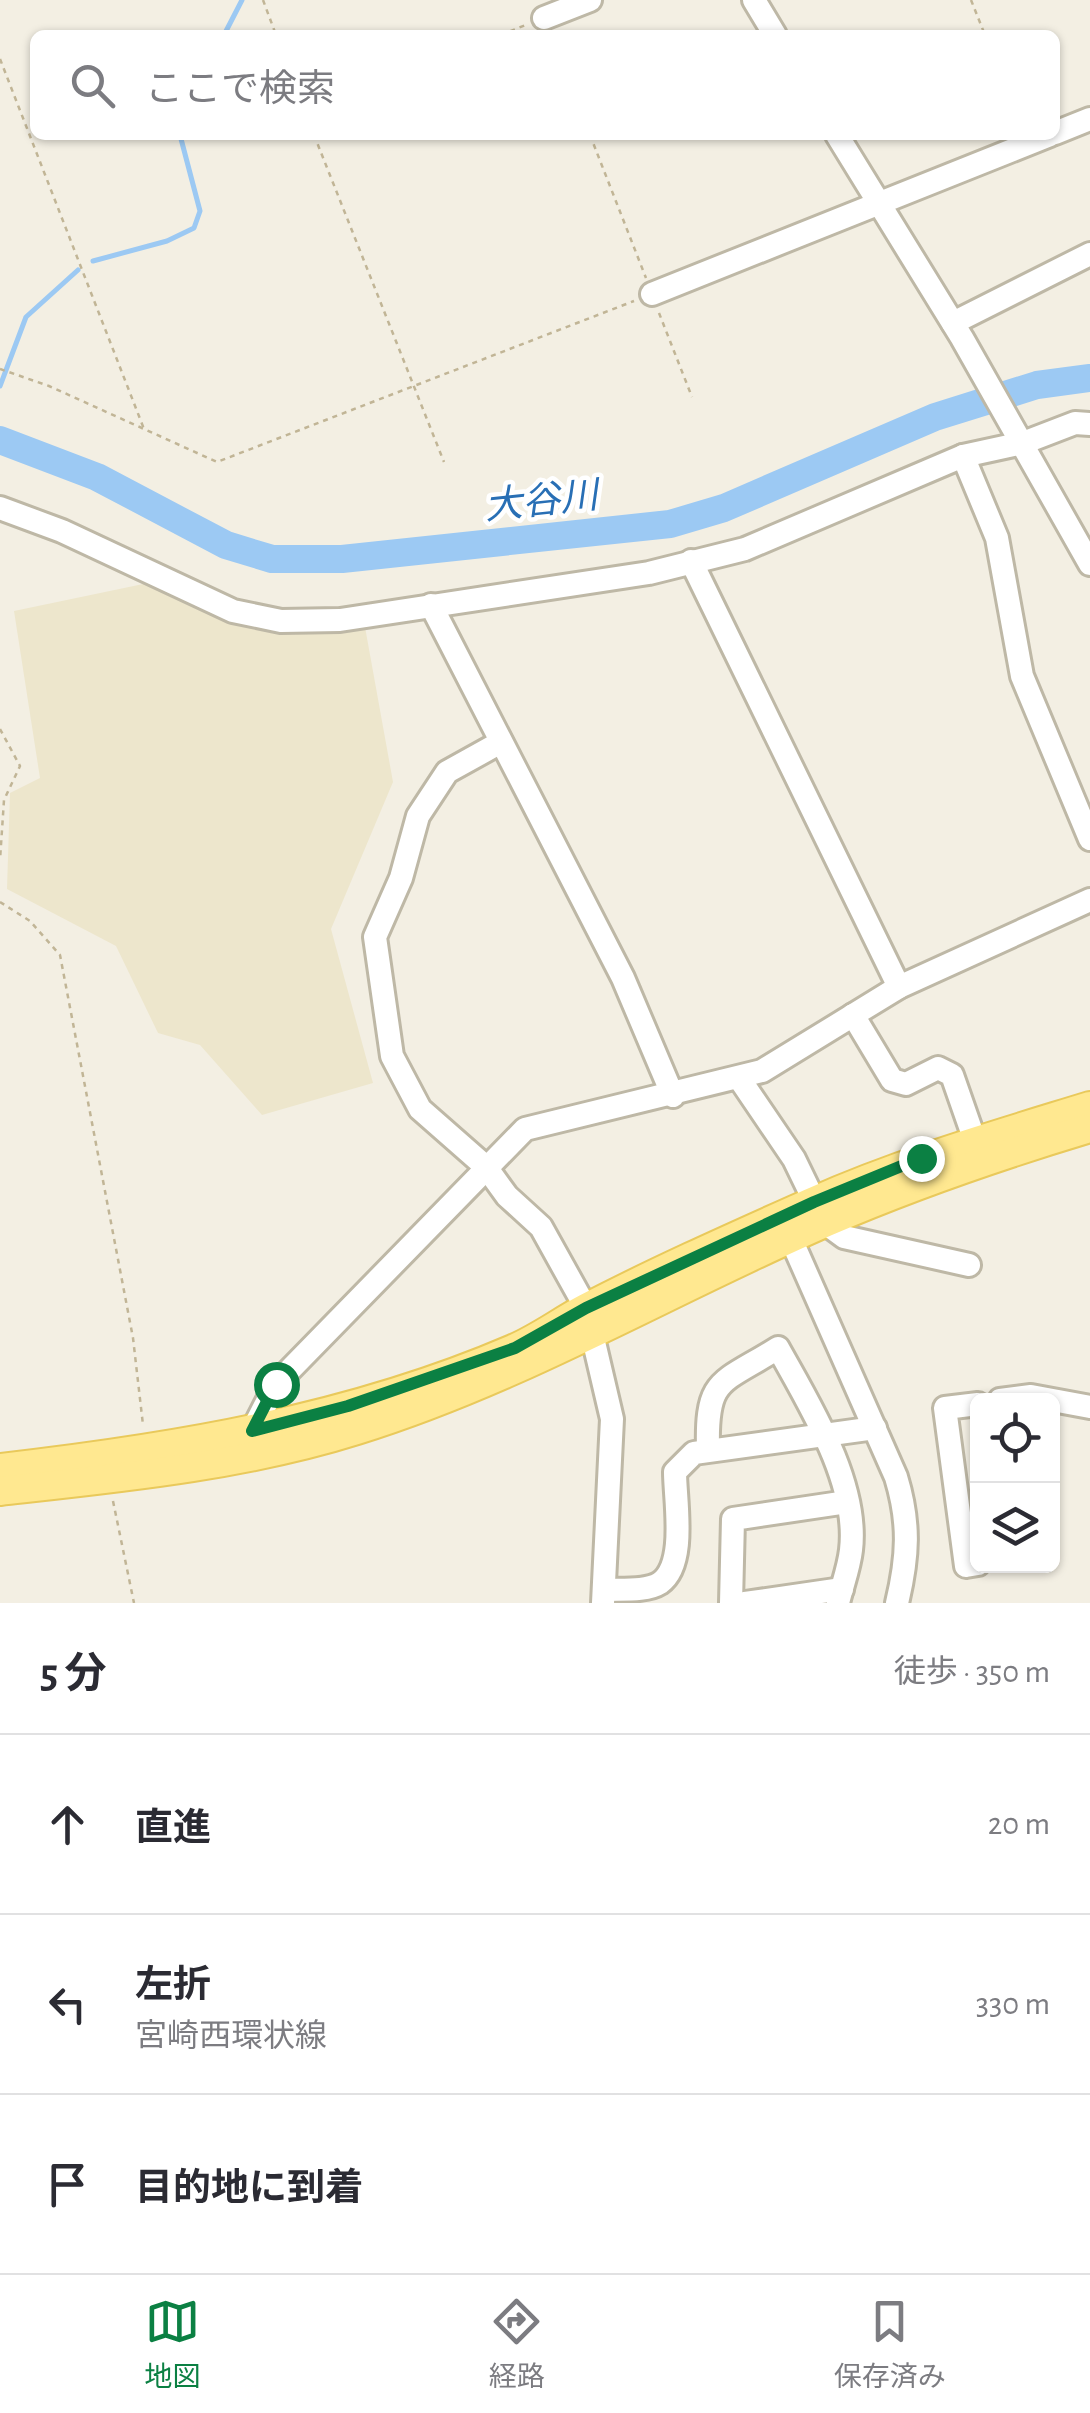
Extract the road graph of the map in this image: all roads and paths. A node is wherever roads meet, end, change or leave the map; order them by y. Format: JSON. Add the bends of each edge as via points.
{"nodes":[{"id":1,"x":263,"y":0,"type":"edge"},
{"id":2,"x":590,"y":0,"type":"edge"},
{"id":3,"x":754,"y":0,"type":"edge"},
{"id":4,"x":970,"y":0,"type":"edge"},
{"id":5,"x":544,"y":18,"type":"joint"},
{"id":6,"x":274,"y":30,"type":"edge"},
{"id":7,"x":514,"y":30,"type":"edge"},
{"id":8,"x":773,"y":30,"type":"edge"},
{"id":9,"x":983,"y":30,"type":"edge"},
{"id":10,"x":0,"y":59,"type":"edge"},
{"id":11,"x":1090,"y":119,"type":"edge"},
{"id":12,"x":1060,"y":131,"type":"edge"},
{"id":13,"x":30,"y":136,"type":"edge"},
{"id":14,"x":31,"y":140,"type":"edge"},
{"id":15,"x":316,"y":140,"type":"edge"},
{"id":16,"x":592,"y":140,"type":"edge"},
{"id":17,"x":840,"y":140,"type":"edge"},
{"id":18,"x":1037,"y":140,"type":"edge"},
{"id":19,"x":879,"y":203,"type":"junction"},
{"id":20,"x":1090,"y":254,"type":"edge"},
{"id":21,"x":652,"y":294,"type":"junction"},
{"id":22,"x":958,"y":330,"type":"junction"},
{"id":23,"x":0,"y":369,"type":"edge"},
{"id":24,"x":414,"y":384,"type":"junction"},
{"id":25,"x":692,"y":397,"type":"dead end"},
{"id":26,"x":1090,"y":424,"type":"edge"},
{"id":27,"x":144,"y":430,"type":"junction"},
{"id":28,"x":1016,"y":433,"type":"junction"},
{"id":29,"x":964,"y":456,"type":"junction"},
{"id":30,"x":444,"y":462,"type":"dead end"},
{"id":31,"x":0,"y":508,"type":"edge"},
{"id":32,"x":691,"y":561,"type":"junction"},
{"id":33,"x":1090,"y":564,"type":"edge"},
{"id":34,"x":431,"y":605,"type":"junction"},
{"id":35,"x":0,"y":729,"type":"edge"},
{"id":36,"x":500,"y":742,"type":"junction"},
{"id":37,"x":1090,"y":840,"type":"edge"},
{"id":38,"x":0,"y":860,"type":"edge"},
{"id":39,"x":1090,"y":900,"type":"edge"},
{"id":40,"x":0,"y":902,"type":"edge"},
{"id":41,"x":899,"y":987,"type":"junction"},
{"id":42,"x":853,"y":1015,"type":"junction"},
{"id":43,"x":739,"y":1078,"type":"junction"},
{"id":44,"x":673,"y":1096,"type":"junction"},
{"id":45,"x":1090,"y":1106,"type":"edge"},
{"id":46,"x":1090,"y":1128,"type":"edge"},
{"id":47,"x":976,"y":1141,"type":"junction"},
{"id":48,"x":486,"y":1166,"type":"junction"},
{"id":49,"x":819,"y":1212,"type":"junction"},
{"id":50,"x":791,"y":1239,"type":"junction"},
{"id":51,"x":969,"y":1265,"type":"dead end"},
{"id":52,"x":587,"y":1321,"type":"junction"},
{"id":53,"x":1060,"y":1401,"type":"edge"},
{"id":54,"x":970,"y":1405,"type":"edge"},
{"id":55,"x":1090,"y":1406,"type":"edge"},
{"id":56,"x":875,"y":1428,"type":"junction"},
{"id":57,"x":252,"y":1431,"type":"junction"},
{"id":58,"x":826,"y":1434,"type":"junction"},
{"id":59,"x":708,"y":1449,"type":"junction"},
{"id":60,"x":146,"y":1451,"type":"junction"},
{"id":61,"x":0,"y":1468,"type":"edge"},
{"id":62,"x":108,"y":1480,"type":"junction"},
{"id":63,"x":0,"y":1491,"type":"edge"},
{"id":64,"x":847,"y":1502,"type":"junction"},
{"id":65,"x":970,"y":1565,"type":"edge"},
{"id":66,"x":604,"y":1596,"type":"edge"},
{"id":67,"x":840,"y":1596,"type":"edge"},
{"id":68,"x":134,"y":1603,"type":"edge"},
{"id":69,"x":731,"y":1603,"type":"edge"},
{"id":70,"x":745,"y":1603,"type":"edge"},
{"id":71,"x":897,"y":1603,"type":"edge"}],
"edges":[{"from":1,"to":6,"type":"path"},
{"from":2,"to":5,"type":"street"},
{"from":3,"to":8,"type":"street"},
{"from":4,"to":9,"type":"path"},
{"from":5,"to":7,"type":"path"},
{"from":10,"to":13,"type":"path"},
{"from":11,"to":12,"type":"street"},
{"from":14,"to":27,"type":"path"},
{"from":15,"to":24,"type":"path"},
{"from":16,"to":21,"type":"path"},
{"from":17,"to":19,"type":"street"},
{"from":18,"to":19,"type":"street"},
{"from":19,"to":21,"type":"street"},
{"from":19,"to":22,"type":"street"},
{"from":20,"to":22,"type":"street"},
{"from":21,"to":24,"type":"path"},
{"from":21,"to":25,"type":"path"},
{"from":22,"to":28,"type":"street"},
{"from":23,"to":27,"type":"path"},
{"from":24,"to":27,"type":"path","via":[[217,462]]},
{"from":24,"to":30,"type":"path"},
{"from":26,"to":28,"type":"street"},
{"from":28,"to":29,"type":"street"},
{"from":28,"to":33,"type":"street"},
{"from":29,"to":32,"type":"street","via":[[745,549]]},
{"from":29,"to":37,"type":"street","via":[[998,538],[1022,676]]},
{"from":31,"to":34,"type":"street","via":[[233,611],[281,621],[340,620]]},
{"from":32,"to":34,"type":"street"},
{"from":32,"to":41,"type":"street"},
{"from":34,"to":36,"type":"street"},
{"from":35,"to":38,"type":"path","via":[[20,766],[4,800]]},
{"from":36,"to":44,"type":"street","via":[[623,978]]},
{"from":36,"to":48,"type":"street","via":[[447,772],[418,816],[375,937],[392,1056],[420,1110]]},
{"from":39,"to":41,"type":"street"},
{"from":40,"to":60,"type":"path","via":[[30,921],[60,955],[132,1338]]},
{"from":41,"to":42,"type":"street"},
{"from":42,"to":43,"type":"street"},
{"from":42,"to":47,"type":"street","via":[[892,1080],[906,1084],[938,1068],[952,1075]]},
{"from":43,"to":44,"type":"street"},
{"from":43,"to":49,"type":"street","via":[[794,1158]]},
{"from":44,"to":48,"type":"street","via":[[526,1129]]},
{"from":45,"to":47,"type":"main road"},
{"from":46,"to":49,"type":"main road"},
{"from":47,"to":49,"type":"main road","via":[[921,1158]]},
{"from":48,"to":52,"type":"street","via":[[541,1227]]},
{"from":48,"to":57,"type":"street","via":[[276,1384]]},
{"from":49,"to":50,"type":"main road"},
{"from":49,"to":51,"type":"street","via":[[844,1238]]},
{"from":49,"to":52,"type":"main road"},
{"from":50,"to":52,"type":"main road"},
{"from":50,"to":56,"type":"street"},
{"from":52,"to":57,"type":"main road","via":[[348,1406]]},
{"from":52,"to":62,"type":"main road","via":[[467,1391],[355,1431]]},
{"from":52,"to":66,"type":"street","via":[[612,1418]]},
{"from":53,"to":55,"type":"street"},
{"from":54,"to":65,"type":"street","via":[[945,1408]]},
{"from":56,"to":58,"type":"street"},
{"from":56,"to":71,"type":"street","via":[[907,1513],[909,1544]]},
{"from":57,"to":60,"type":"main road"},
{"from":58,"to":59,"type":"street"},
{"from":58,"to":59,"type":"street","via":[[778,1348],[720,1384],[706,1404]]},
{"from":58,"to":64,"type":"street"},
{"from":59,"to":66,"type":"street","via":[[675,1472],[675,1556],[668,1574],[659,1584]]},
{"from":60,"to":61,"type":"main road"},
{"from":62,"to":63,"type":"main road"},
{"from":62,"to":68,"type":"path"},
{"from":64,"to":67,"type":"street","via":[[852,1548]]},
{"from":64,"to":69,"type":"street","via":[[733,1519]]},
{"from":67,"to":70,"type":"street"}]}
